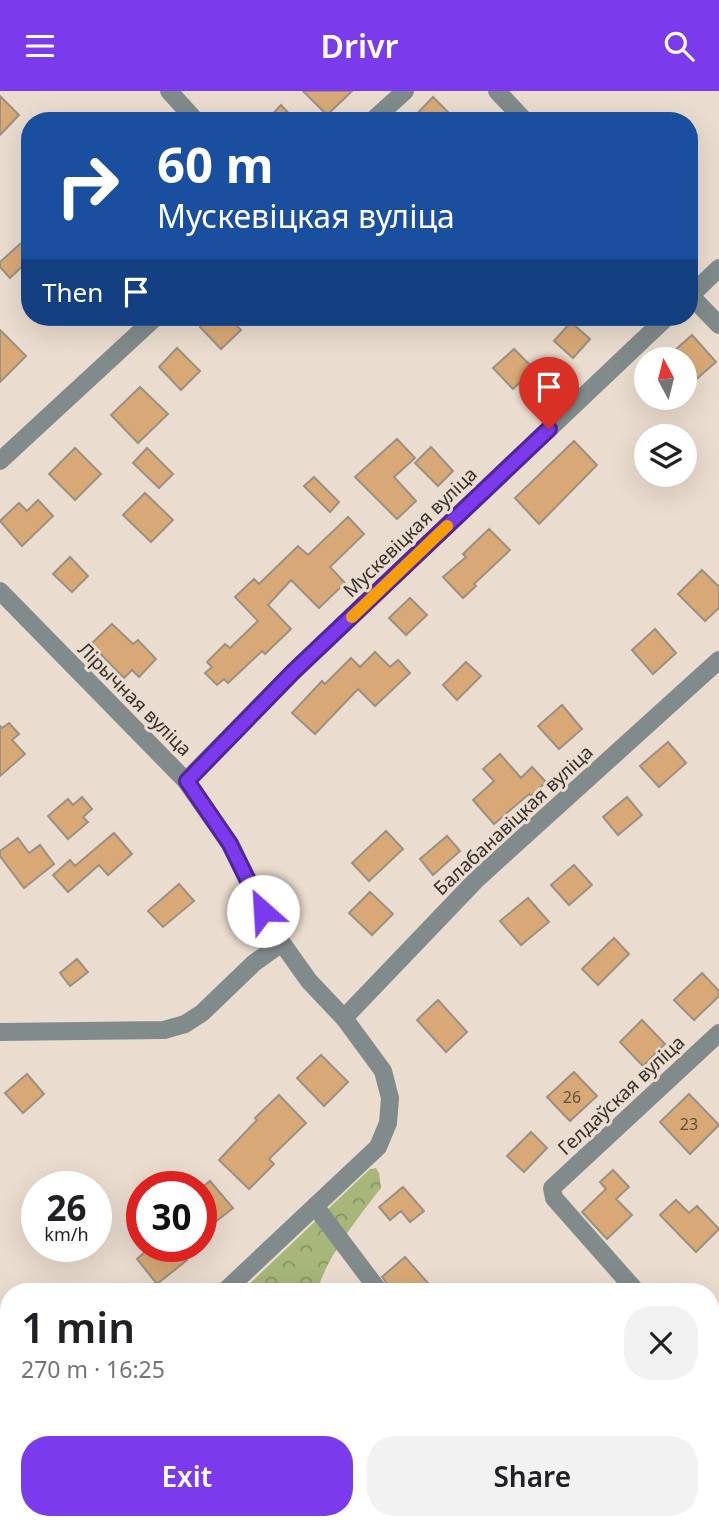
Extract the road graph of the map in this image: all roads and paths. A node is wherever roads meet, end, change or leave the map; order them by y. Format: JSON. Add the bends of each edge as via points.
{"nodes":[{"id":1,"x":169,"y":91,"type":"edge"},
{"id":2,"x":405,"y":91,"type":"edge"},
{"id":3,"x":497,"y":91,"type":"edge"},
{"id":4,"x":188,"y":112,"type":"edge"},
{"id":5,"x":382,"y":112,"type":"edge"},
{"id":6,"x":517,"y":112,"type":"edge"},
{"id":7,"x":719,"y":268,"type":"edge"},
{"id":8,"x":698,"y":288,"type":"edge"},
{"id":9,"x":698,"y":303,"type":"edge"},
{"id":10,"x":719,"y":325,"type":"edge"},
{"id":11,"x":146,"y":326,"type":"edge"},
{"id":12,"x":658,"y":326,"type":"edge"},
{"id":13,"x":0,"y":461,"type":"edge"},
{"id":14,"x":0,"y":591,"type":"edge"},
{"id":15,"x":719,"y":660,"type":"edge"},
{"id":16,"x":187,"y":781,"type":"junction"},
{"id":17,"x":282,"y":943,"type":"junction"},
{"id":18,"x":344,"y":1018,"type":"junction"},
{"id":19,"x":0,"y":1033,"type":"edge"},
{"id":20,"x":719,"y":1033,"type":"edge"},
{"id":21,"x":315,"y":1206,"type":"junction"},
{"id":22,"x":233,"y":1283,"type":"edge"},
{"id":23,"x":373,"y":1283,"type":"edge"},
{"id":24,"x":629,"y":1283,"type":"edge"}],
"edges":[{"from":1,"to":4,"type":"street"},
{"from":2,"to":5,"type":"street"},
{"from":3,"to":6,"type":"street"},
{"from":7,"to":8,"type":"street"},
{"from":9,"to":10,"type":"street"},
{"from":11,"to":13,"type":"street"},
{"from":12,"to":16,"type":"street","name":"Мускевіцкая вуліца","via":[[293,672]]},
{"from":14,"to":16,"type":"street","name":"Лірычная вуліца"},
{"from":15,"to":18,"type":"street","name":"Балабанавіцкая вуліца","via":[[477,879]]},
{"from":16,"to":17,"type":"street","name":"Лірычная вуліца","via":[[230,844]]},
{"from":17,"to":18,"type":"street","name":"Лірычная вуліца"},
{"from":17,"to":19,"type":"street","via":[[185,1024],[164,1030]]},
{"from":18,"to":21,"type":"street","name":"Лірычная вуліца","via":[[383,1071],[390,1098],[388,1123],[378,1147]]},
{"from":20,"to":24,"type":"street","name":"Гелдаўская вуліца","via":[[552,1188],[554,1198]]},
{"from":21,"to":22,"type":"street","name":"Лірычная вуліца"},
{"from":21,"to":23,"type":"street"}]}
